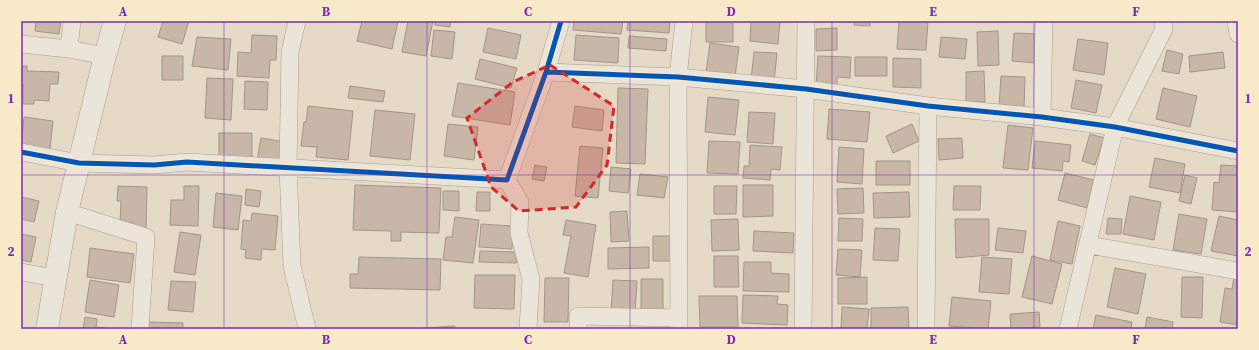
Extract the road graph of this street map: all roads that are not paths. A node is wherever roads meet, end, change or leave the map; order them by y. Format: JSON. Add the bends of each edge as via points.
{"nodes":[{"id":1,"x":72,"y":21,"type":"edge"},
{"id":2,"x":115,"y":21,"type":"edge"},
{"id":3,"x":297,"y":21,"type":"edge"},
{"id":4,"x":561,"y":21,"type":"edge"},
{"id":5,"x":684,"y":21,"type":"edge"},
{"id":6,"x":806,"y":21,"type":"edge"},
{"id":7,"x":1044,"y":21,"type":"edge"},
{"id":8,"x":1163,"y":21,"type":"edge"},
{"id":9,"x":1236,"y":21,"type":"edge"},
{"id":10,"x":1238,"y":34,"type":"edge"},
{"id":11,"x":21,"y":44,"type":"edge"},
{"id":12,"x":69,"y":49,"type":"junction"},
{"id":13,"x":105,"y":56,"type":"junction"},
{"id":14,"x":546,"y":72,"type":"junction"},
{"id":15,"x":678,"y":77,"type":"junction"},
{"id":16,"x":806,"y":89,"type":"junction"},
{"id":17,"x":928,"y":106,"type":"junction"},
{"id":18,"x":1042,"y":117,"type":"junction"},
{"id":19,"x":1115,"y":127,"type":"junction"},
{"id":20,"x":1238,"y":151,"type":"edge"},
{"id":21,"x":21,"y":152,"type":"edge"},
{"id":22,"x":79,"y":163,"type":"junction"},
{"id":23,"x":288,"y":168,"type":"junction"},
{"id":24,"x":508,"y":180,"type":"junction"},
{"id":25,"x":67,"y":212,"type":"junction"},
{"id":26,"x":1089,"y":245,"type":"junction"},
{"id":27,"x":1238,"y":271,"type":"edge"},
{"id":28,"x":21,"y":272,"type":"edge"},
{"id":29,"x":55,"y":278,"type":"junction"},
{"id":30,"x":679,"y":324,"type":"edge"},
{"id":31,"x":47,"y":329,"type":"edge"},
{"id":32,"x":140,"y":329,"type":"edge"},
{"id":33,"x":307,"y":329,"type":"edge"},
{"id":34,"x":528,"y":329,"type":"edge"},
{"id":35,"x":578,"y":329,"type":"edge"},
{"id":36,"x":803,"y":329,"type":"edge"},
{"id":37,"x":926,"y":329,"type":"edge"},
{"id":38,"x":1068,"y":329,"type":"edge"}],
"edges":[{"from":1,"to":12,"type":"street"},
{"from":2,"to":13,"type":"street"},
{"from":3,"to":23,"type":"street","via":[[290,52]]},
{"from":4,"to":14,"type":"street"},
{"from":5,"to":15,"type":"street"},
{"from":6,"to":16,"type":"street"},
{"from":7,"to":18,"type":"street"},
{"from":8,"to":19,"type":"street","via":[[1164,29]]},
{"from":9,"to":10,"type":"street"},
{"from":11,"to":12,"type":"street"},
{"from":12,"to":13,"type":"street"},
{"from":13,"to":22,"type":"street"},
{"from":14,"to":15,"type":"street"},
{"from":14,"to":24,"type":"street"},
{"from":15,"to":16,"type":"street"},
{"from":15,"to":30,"type":"street"},
{"from":16,"to":17,"type":"street"},
{"from":16,"to":36,"type":"street"},
{"from":17,"to":18,"type":"street"},
{"from":17,"to":37,"type":"street"},
{"from":18,"to":19,"type":"street"},
{"from":19,"to":20,"type":"street"},
{"from":19,"to":26,"type":"street"},
{"from":21,"to":22,"type":"street"},
{"from":22,"to":23,"type":"street","via":[[154,165],[187,162]]},
{"from":22,"to":25,"type":"street"},
{"from":23,"to":24,"type":"street"},
{"from":23,"to":33,"type":"street","via":[[292,266]]},
{"from":24,"to":34,"type":"street","via":[[520,202],[519,233],[531,279]]},
{"from":25,"to":29,"type":"street"},
{"from":25,"to":32,"type":"street","via":[[146,237]]},
{"from":26,"to":27,"type":"street"},
{"from":26,"to":38,"type":"street"},
{"from":28,"to":29,"type":"street"},
{"from":29,"to":31,"type":"street"},
{"from":30,"to":35,"type":"street","via":[[578,316]]}]}
